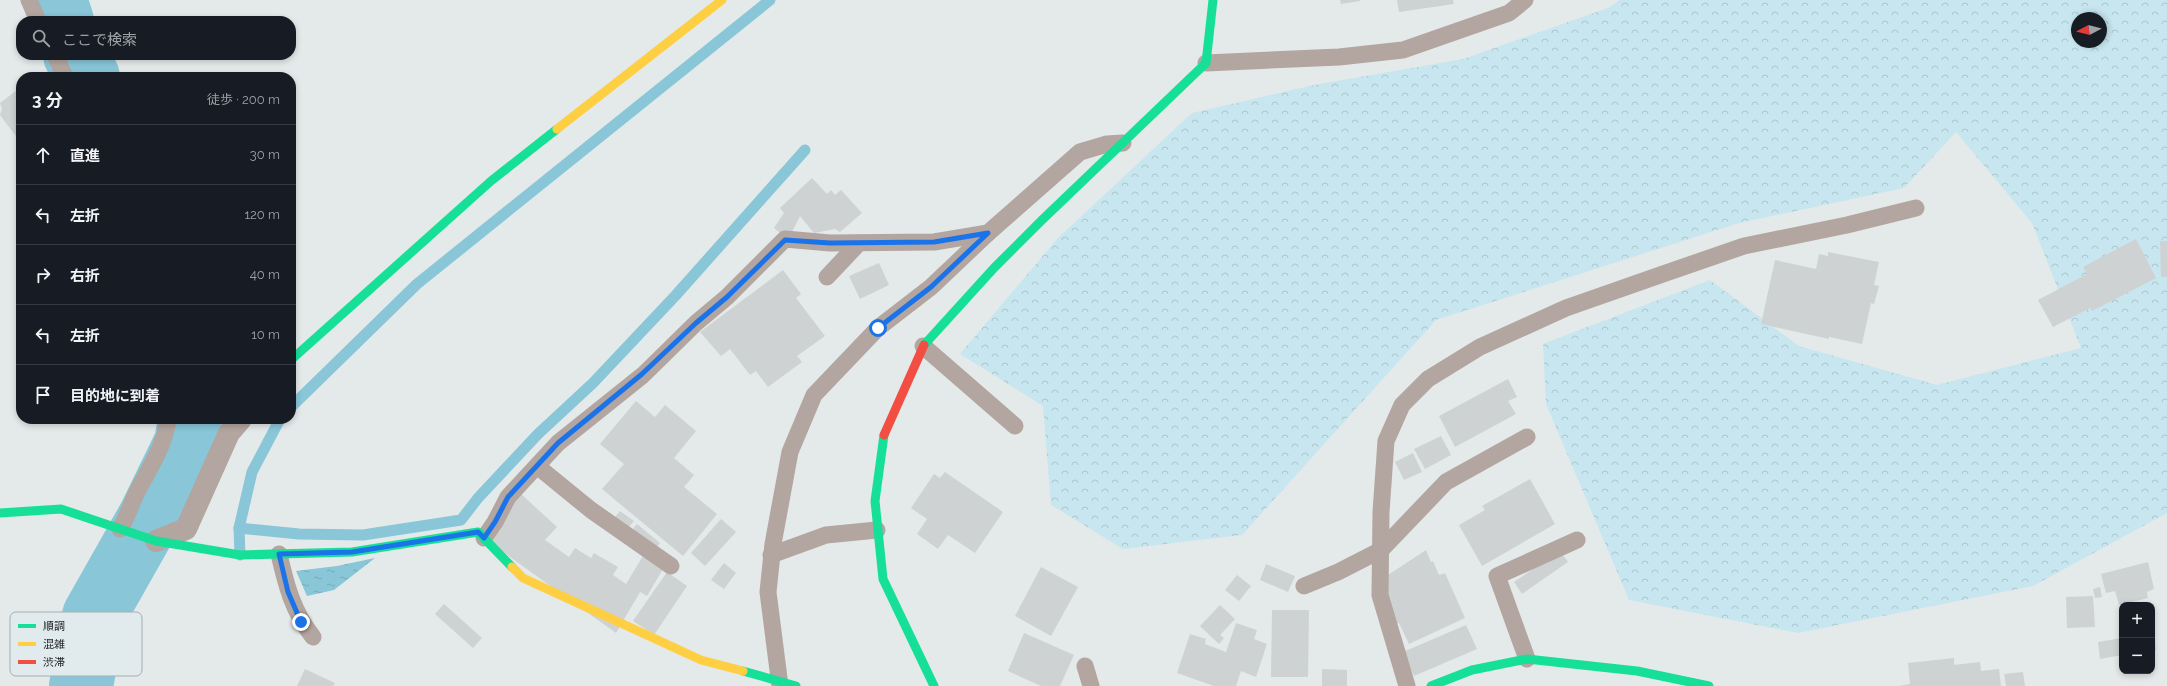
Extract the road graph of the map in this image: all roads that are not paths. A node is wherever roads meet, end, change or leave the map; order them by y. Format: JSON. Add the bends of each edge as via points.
{"nodes":[{"id":1,"x":29,"y":0,"type":"edge"},
{"id":2,"x":722,"y":0,"type":"edge"},
{"id":3,"x":1213,"y":0,"type":"edge"},
{"id":4,"x":1526,"y":0,"type":"edge"},
{"id":5,"x":36,"y":16,"type":"edge"},
{"id":6,"x":57,"y":60,"type":"edge"},
{"id":7,"x":1206,"y":63,"type":"junction"},
{"id":8,"x":63,"y":72,"type":"edge"},
{"id":9,"x":1123,"y":143,"type":"junction"},
{"id":10,"x":1916,"y":208,"type":"dead end"},
{"id":11,"x":988,"y":233,"type":"junction"},
{"id":12,"x":860,"y":243,"type":"junction"},
{"id":13,"x":827,"y":277,"type":"dead end"},
{"id":14,"x":924,"y":346,"type":"junction"},
{"id":15,"x":296,"y":356,"type":"edge"},
{"id":16,"x":166,"y":424,"type":"edge"},
{"id":17,"x":237,"y":424,"type":"edge"},
{"id":18,"x":1015,"y":426,"type":"dead end"},
{"id":19,"x":1527,"y":437,"type":"dead end"},
{"id":20,"x":537,"y":466,"type":"junction"},
{"id":21,"x":0,"y":513,"type":"edge"},
{"id":22,"x":123,"y":530,"type":"junction"},
{"id":23,"x":877,"y":530,"type":"junction"},
{"id":24,"x":484,"y":538,"type":"junction"},
{"id":25,"x":1577,"y":540,"type":"dead end"},
{"id":26,"x":156,"y":541,"type":"junction"},
{"id":27,"x":1381,"y":550,"type":"junction"},
{"id":28,"x":279,"y":554,"type":"junction"},
{"id":29,"x":771,"y":555,"type":"junction"},
{"id":30,"x":671,"y":566,"type":"dead end"},
{"id":31,"x":1304,"y":586,"type":"dead end"},
{"id":32,"x":313,"y":637,"type":"dead end"},
{"id":33,"x":1527,"y":659,"type":"junction"},
{"id":34,"x":1085,"y":666,"type":"dead end"},
{"id":35,"x":778,"y":685,"type":"edge"},
{"id":36,"x":796,"y":686,"type":"edge"},
{"id":37,"x":934,"y":686,"type":"edge"},
{"id":38,"x":1091,"y":686,"type":"edge"},
{"id":39,"x":1407,"y":686,"type":"edge"},
{"id":40,"x":1431,"y":686,"type":"edge"},
{"id":41,"x":1709,"y":686,"type":"edge"}],
"edges":[{"from":1,"to":5,"type":"lane"},
{"from":2,"to":15,"type":"street","via":[[491,181]]},
{"from":3,"to":7,"type":"street"},
{"from":4,"to":7,"type":"lane","via":[[1509,13],[1403,50],[1339,57]]},
{"from":6,"to":8,"type":"lane"},
{"from":7,"to":9,"type":"street"},
{"from":9,"to":11,"type":"lane","via":[[1107,144],[1080,152]]},
{"from":9,"to":14,"type":"street","via":[[994,268]]},
{"from":10,"to":27,"type":"lane","via":[[1744,246],[1663,274],[1566,308],[1480,347],[1428,379],[1402,405],[1386,441]]},
{"from":11,"to":12,"type":"lane","via":[[934,242]]},
{"from":11,"to":29,"type":"lane","via":[[931,287],[878,328],[814,395],[790,452]]},
{"from":12,"to":13,"type":"lane"},
{"from":12,"to":20,"type":"lane","via":[[785,240],[727,297],[642,374],[558,443]]},
{"from":14,"to":18,"type":"lane"},
{"from":14,"to":23,"type":"street","via":[[884,431],[874,501]]},
{"from":16,"to":22,"type":"lane","via":[[154,463],[137,491]]},
{"from":17,"to":26,"type":"street","via":[[229,433],[186,529]]},
{"from":19,"to":27,"type":"lane","via":[[1446,482]]},
{"from":20,"to":24,"type":"lane","via":[[508,497]]},
{"from":20,"to":30,"type":"lane","via":[[591,510]]},
{"from":21,"to":22,"type":"street","via":[[62,509]]},
{"from":22,"to":26,"type":"street"},
{"from":23,"to":29,"type":"lane","via":[[826,535]]},
{"from":23,"to":37,"type":"street","via":[[883,579]]},
{"from":24,"to":28,"type":"street","via":[[478,532],[352,552]]},
{"from":24,"to":35,"type":"street","via":[[523,578],[701,660]]},
{"from":25,"to":33,"type":"lane","via":[[1497,576]]},
{"from":26,"to":28,"type":"street","via":[[240,555]]},
{"from":27,"to":31,"type":"lane"},
{"from":27,"to":39,"type":"lane","via":[[1380,595]]},
{"from":28,"to":32,"type":"lane","via":[[288,592],[301,622]]},
{"from":29,"to":35,"type":"lane","via":[[768,592]]},
{"from":33,"to":40,"type":"street","via":[[1472,670]]},
{"from":33,"to":41,"type":"street","via":[[1637,670]]},
{"from":34,"to":38,"type":"lane"},
{"from":35,"to":36,"type":"street"}]}
